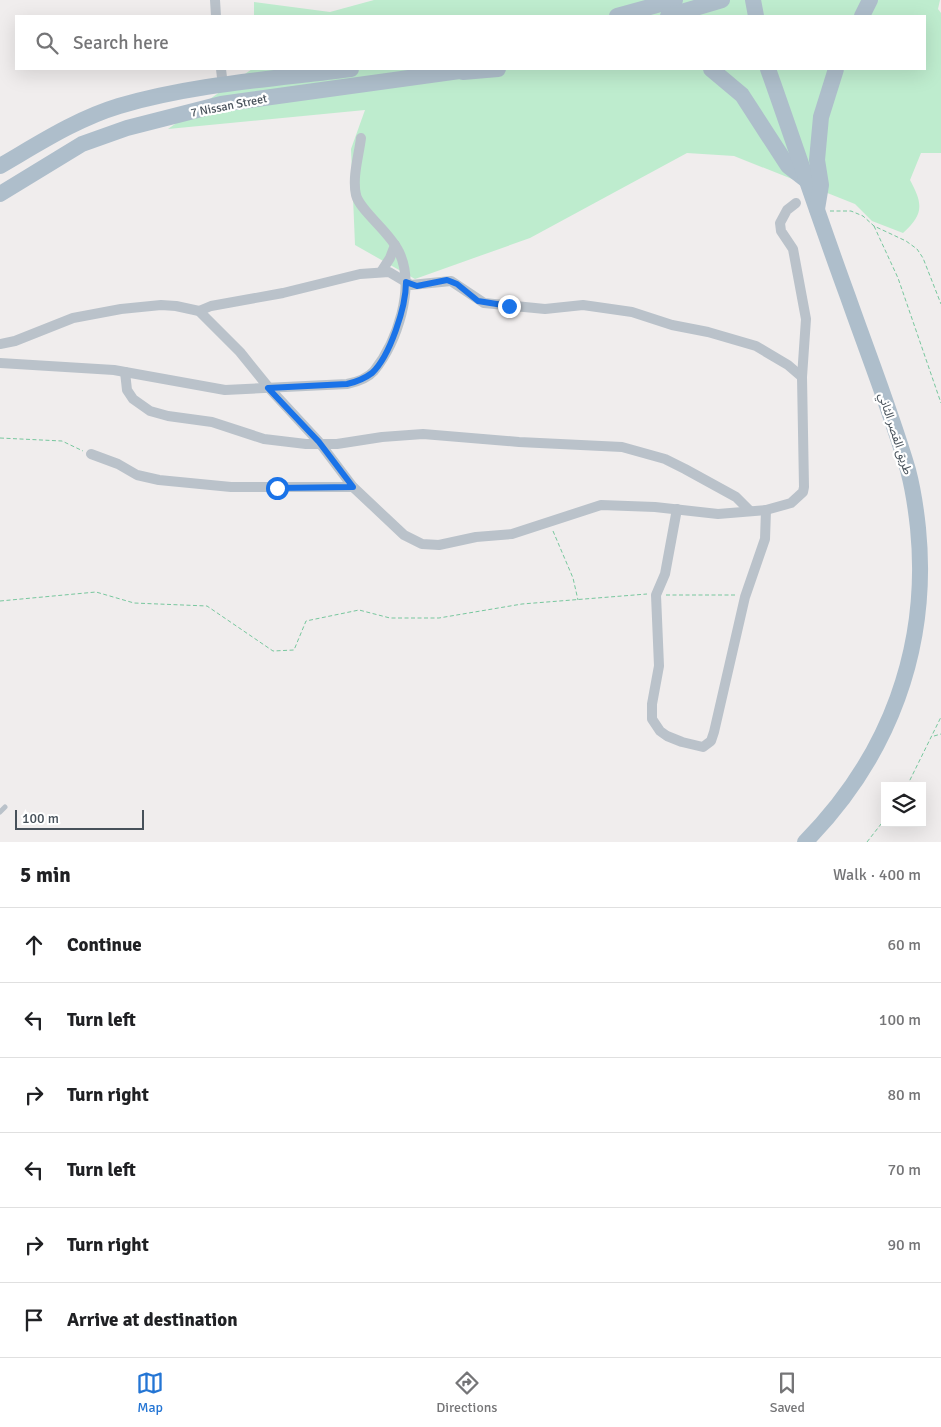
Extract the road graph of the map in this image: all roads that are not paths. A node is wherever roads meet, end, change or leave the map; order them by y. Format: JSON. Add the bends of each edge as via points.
{"nodes":[{"id":1,"x":215,"y":0,"type":"edge"},
{"id":2,"x":638,"y":0,"type":"edge"},
{"id":3,"x":675,"y":0,"type":"edge"},
{"id":4,"x":722,"y":0,"type":"edge"},
{"id":5,"x":753,"y":0,"type":"edge"},
{"id":6,"x":870,"y":0,"type":"edge"},
{"id":7,"x":216,"y":15,"type":"edge"},
{"id":8,"x":610,"y":15,"type":"edge"},
{"id":9,"x":621,"y":15,"type":"edge"},
{"id":10,"x":671,"y":15,"type":"edge"},
{"id":11,"x":756,"y":15,"type":"edge"},
{"id":12,"x":862,"y":15,"type":"edge"},
{"id":13,"x":221,"y":70,"type":"edge"},
{"id":14,"x":343,"y":70,"type":"edge"},
{"id":15,"x":466,"y":70,"type":"edge"},
{"id":16,"x":712,"y":70,"type":"edge"},
{"id":17,"x":768,"y":70,"type":"edge"},
{"id":18,"x":836,"y":70,"type":"edge"},
{"id":19,"x":223,"y":86,"type":"junction"},
{"id":20,"x":361,"y":138,"type":"dead end"},
{"id":21,"x":0,"y":166,"type":"edge"},
{"id":22,"x":806,"y":181,"type":"junction"},
{"id":23,"x":0,"y":194,"type":"edge"},
{"id":24,"x":796,"y":203,"type":"dead end"},
{"id":25,"x":817,"y":212,"type":"junction"},
{"id":26,"x":395,"y":245,"type":"junction"},
{"id":27,"x":381,"y":272,"type":"junction"},
{"id":28,"x":406,"y":282,"type":"junction"},
{"id":29,"x":199,"y":312,"type":"junction"},
{"id":30,"x":0,"y":344,"type":"edge"},
{"id":31,"x":0,"y":363,"type":"edge"},
{"id":32,"x":125,"y":372,"type":"junction"},
{"id":33,"x":802,"y":377,"type":"junction"},
{"id":34,"x":268,"y":388,"type":"junction"},
{"id":35,"x":319,"y":442,"type":"junction"},
{"id":36,"x":91,"y":454,"type":"road end"},
{"id":37,"x":353,"y":487,"type":"junction"},
{"id":38,"x":677,"y":509,"type":"junction"},
{"id":39,"x":766,"y":510,"type":"junction"},
{"id":40,"x":750,"y":511,"type":"junction"},
{"id":41,"x":5,"y":807,"type":"dead end"},
{"id":42,"x":0,"y":812,"type":"edge"},
{"id":43,"x":805,"y":842,"type":"edge"}],
"edges":[{"from":1,"to":7,"type":"street"},
{"from":2,"to":8,"type":"main road"},
{"from":3,"to":9,"type":"main road"},
{"from":4,"to":10,"type":"main road"},
{"from":5,"to":11,"type":"main road"},
{"from":6,"to":12,"type":"main road"},
{"from":13,"to":19,"type":"street"},
{"from":14,"to":19,"type":"main road","name":"7 Nissan Street"},
{"from":15,"to":23,"type":"main road","name":"7 Nissan Street","via":[[221,104],[127,128],[82,144]]},
{"from":16,"to":22,"type":"main road","via":[[742,95],[788,166]]},
{"from":17,"to":22,"type":"main road","name":"طريق القصر الثاني"},
{"from":18,"to":25,"type":"main road","via":[[821,116],[817,160],[821,185]]},
{"from":19,"to":21,"type":"main road","name":"7 Nissan Street","via":[[117,106],[68,127]]},
{"from":20,"to":26,"type":"street","via":[[356,194],[362,206]]},
{"from":22,"to":25,"type":"main road","name":"طريق القصر الثاني"},
{"from":24,"to":33,"type":"street","via":[[786,210],[780,223],[781,231],[793,249],[803,297],[806,337]]},
{"from":25,"to":43,"type":"main road","name":"طريق القصر الثاني","via":[[908,472],[917,518],[920,582],[915,637],[905,681],[890,721],[853,785]]},
{"from":26,"to":27,"type":"street"},
{"from":26,"to":28,"type":"street"},
{"from":27,"to":28,"type":"street","via":[[394,273]]},
{"from":27,"to":29,"type":"street","via":[[211,306]]},
{"from":28,"to":33,"type":"street","via":[[417,286],[447,280],[484,304],[545,309],[583,306],[632,312],[756,346]]},
{"from":28,"to":34,"type":"street","via":[[396,331],[373,372],[347,384]]},
{"from":29,"to":30,"type":"street","via":[[176,306],[121,309],[73,318]]},
{"from":29,"to":34,"type":"street","via":[[240,352]]},
{"from":31,"to":32,"type":"street"},
{"from":32,"to":34,"type":"street","via":[[214,388]]},
{"from":32,"to":35,"type":"street","via":[[127,390],[133,399],[150,411],[212,422],[272,441]]},
{"from":33,"to":39,"type":"street","via":[[803,492],[791,503]]},
{"from":34,"to":35,"type":"street"},
{"from":35,"to":37,"type":"street"},
{"from":35,"to":40,"type":"street","via":[[338,444],[423,434],[622,447],[686,468],[736,497]]},
{"from":36,"to":37,"type":"street","via":[[137,475],[159,480],[231,487]]},
{"from":37,"to":38,"type":"street","via":[[404,534],[422,544],[439,545],[512,534],[610,504]]},
{"from":38,"to":39,"type":"street","via":[[666,568],[656,594],[659,666],[652,719],[667,736],[703,747],[711,741],[714,732],[745,597],[766,539]]},
{"from":38,"to":40,"type":"street","via":[[718,514]]},
{"from":39,"to":40,"type":"street"},
{"from":41,"to":42,"type":"lane"}]}
